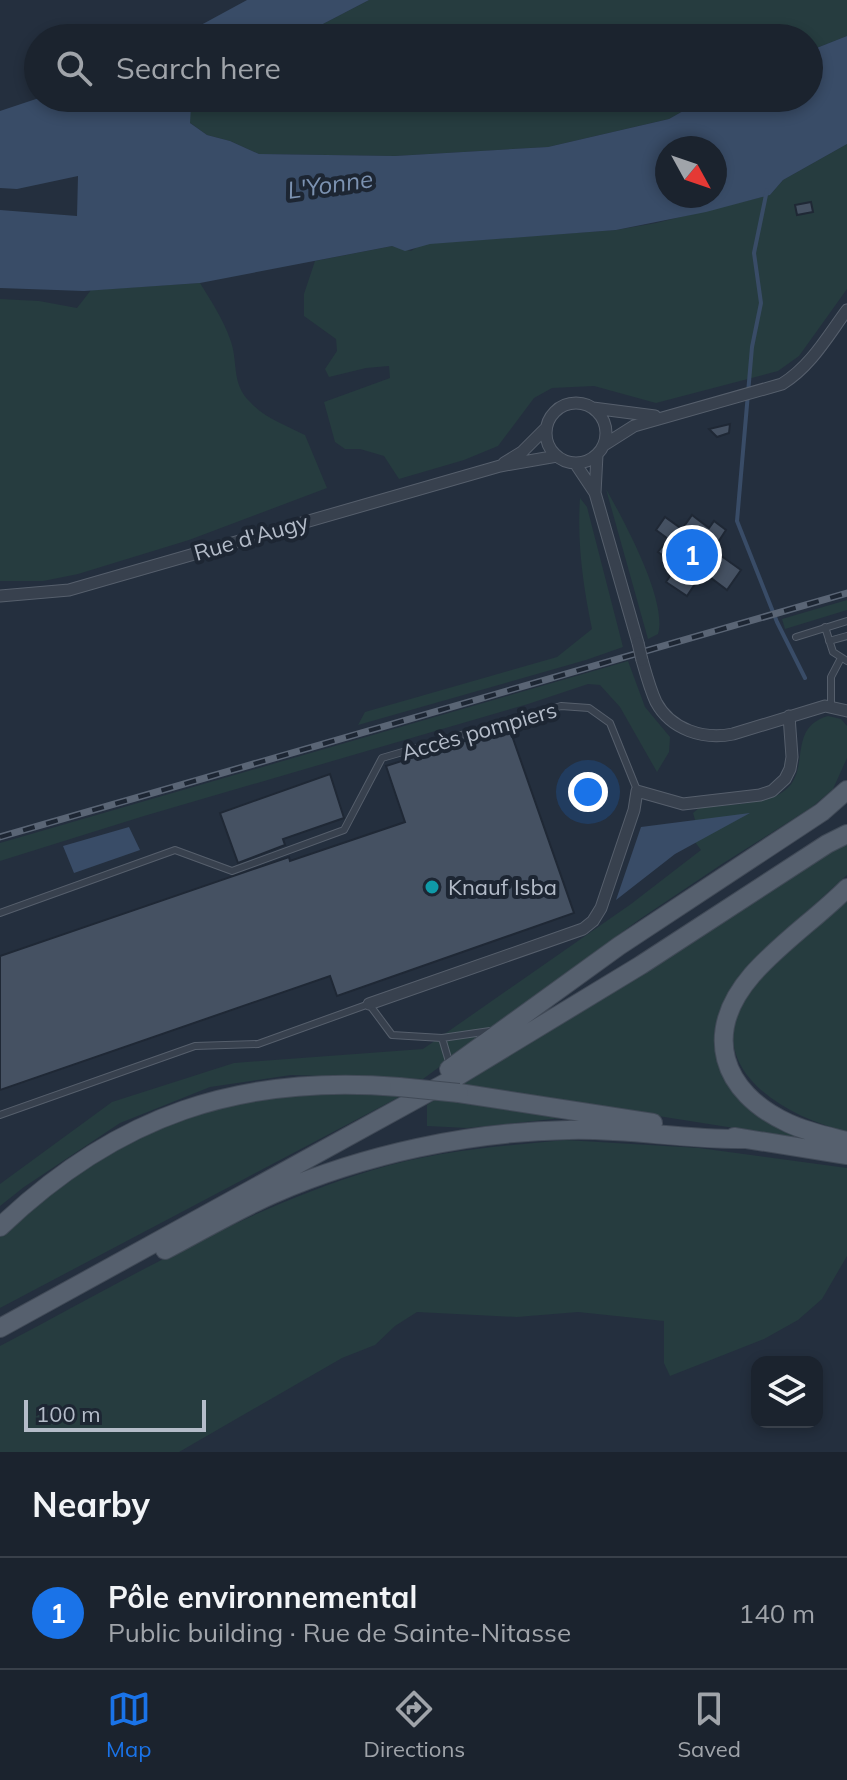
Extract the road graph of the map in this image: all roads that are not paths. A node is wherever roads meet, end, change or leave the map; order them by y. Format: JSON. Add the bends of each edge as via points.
{"nodes":[{"id":1,"x":847,"y":310,"type":"edge"},
{"id":2,"x":593,"y":408,"type":"junction"},
{"id":3,"x":660,"y":417,"type":"junction"},
{"id":4,"x":546,"y":428,"type":"junction"},
{"id":5,"x":600,"y":450,"type":"junction"},
{"id":6,"x":557,"y":456,"type":"junction"},
{"id":7,"x":575,"y":463,"type":"junction"},
{"id":8,"x":500,"y":466,"type":"junction"},
{"id":9,"x":595,"y":493,"type":"junction"},
{"id":10,"x":0,"y":596,"type":"edge"},
{"id":11,"x":847,"y":621,"type":"edge"},
{"id":12,"x":825,"y":627,"type":"junction"},
{"id":13,"x":847,"y":636,"type":"edge"},
{"id":14,"x":796,"y":637,"type":"dead end"},
{"id":15,"x":829,"y":641,"type":"junction"},
{"id":16,"x":844,"y":660,"type":"edge"},
{"id":17,"x":831,"y":706,"type":"junction"},
{"id":18,"x":847,"y":711,"type":"edge"},
{"id":19,"x":789,"y":716,"type":"junction"},
{"id":20,"x":847,"y":790,"type":"edge"},
{"id":21,"x":637,"y":791,"type":"junction"},
{"id":22,"x":847,"y":834,"type":"edge"},
{"id":23,"x":847,"y":888,"type":"edge"},
{"id":24,"x":0,"y":913,"type":"edge"},
{"id":25,"x":369,"y":1004,"type":"junction"},
{"id":26,"x":502,"y":1030,"type":"junction"},
{"id":27,"x":442,"y":1038,"type":"junction"},
{"id":28,"x":451,"y":1068,"type":"junction"},
{"id":29,"x":405,"y":1094,"type":"junction"},
{"id":30,"x":0,"y":1115,"type":"edge"},
{"id":31,"x":744,"y":1139,"type":"junction"},
{"id":32,"x":847,"y":1141,"type":"edge"},
{"id":33,"x":847,"y":1155,"type":"edge"},
{"id":34,"x":0,"y":1227,"type":"edge"},
{"id":35,"x":0,"y":1328,"type":"edge"},
{"id":36,"x":0,"y":1335,"type":"edge"}],
"edges":[{"from":1,"to":3,"type":"street","via":[[811,360],[782,384]]},
{"from":2,"to":3,"type":"street"},
{"from":2,"to":4,"type":"street","via":[[564,406]]},
{"from":2,"to":5,"type":"street","via":[[605,425]]},
{"from":3,"to":5,"type":"street","via":[[634,426]]},
{"from":4,"to":6,"type":"street"},
{"from":4,"to":8,"type":"street","name":"Rue d'Augy"},
{"from":5,"to":7,"type":"street","via":[[590,460]]},
{"from":5,"to":9,"type":"street"},
{"from":6,"to":7,"type":"street"},
{"from":6,"to":8,"type":"street","name":"Rue d'Augy"},
{"from":7,"to":9,"type":"street"},
{"from":8,"to":10,"type":"street","name":"Rue d'Augy","via":[[69,590]]},
{"from":9,"to":19,"type":"street","bridge":true,"via":[[660,708],[678,725],[721,737]]},
{"from":11,"to":12,"type":"lane"},
{"from":12,"to":14,"type":"lane"},
{"from":12,"to":15,"type":"lane"},
{"from":13,"to":15,"type":"lane"},
{"from":15,"to":16,"type":"lane"},
{"from":16,"to":17,"type":"lane","via":[[831,677]]},
{"from":17,"to":18,"type":"street"},
{"from":17,"to":19,"type":"street"},
{"from":19,"to":21,"type":"street","via":[[790,769],[772,791],[683,804]]},
{"from":20,"to":26,"type":"main road"},
{"from":21,"to":24,"type":"lane","name":"Accès pompiers","via":[[610,723],[589,708],[561,706],[382,758],[344,830],[232,871],[175,850]]},
{"from":21,"to":25,"type":"street","via":[[601,908],[583,929]]},
{"from":22,"to":29,"type":"main road","via":[[458,1076]]},
{"from":23,"to":32,"type":"main road","via":[[753,974],[728,1010],[722,1032],[731,1075],[751,1098],[786,1122]]},
{"from":25,"to":27,"type":"lane","via":[[392,1035]]},
{"from":25,"to":30,"type":"lane","via":[[258,1044],[195,1046]]},
{"from":26,"to":27,"type":"lane"},
{"from":26,"to":28,"type":"main road"},
{"from":27,"to":28,"type":"lane"},
{"from":28,"to":29,"type":"main road"},
{"from":29,"to":31,"type":"main road","bridge":true,"via":[[459,1093]]},
{"from":29,"to":34,"type":"main road","via":[[339,1083],[288,1086],[183,1110],[101,1148]]},
{"from":29,"to":35,"type":"main road","via":[[351,1136]]},
{"from":31,"to":33,"type":"main road"},
{"from":31,"to":36,"type":"main road","via":[[571,1130],[513,1133],[392,1154],[274,1194]]}]}
